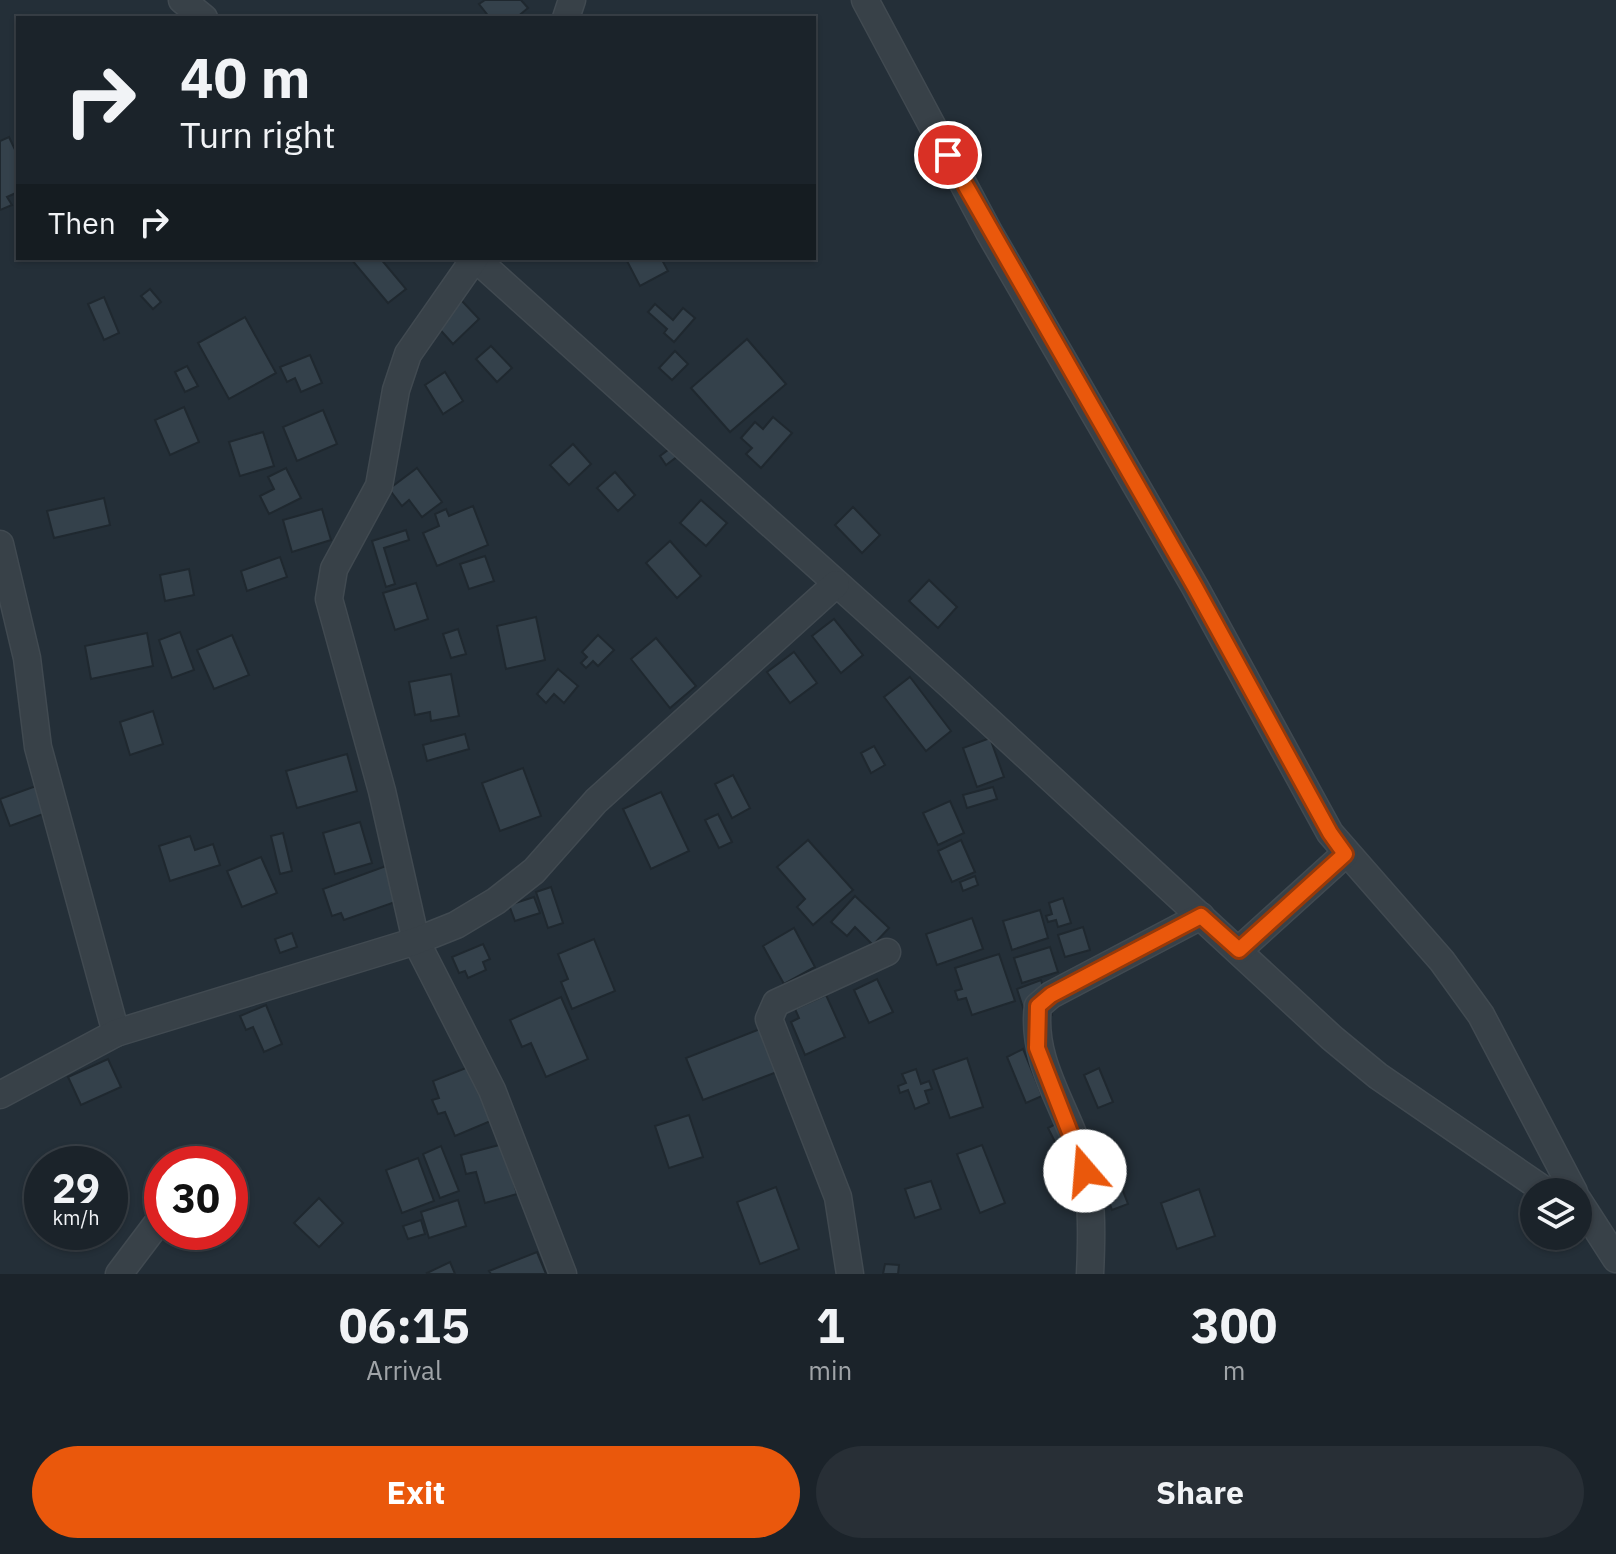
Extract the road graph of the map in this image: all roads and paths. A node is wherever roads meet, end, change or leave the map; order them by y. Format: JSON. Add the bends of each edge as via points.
{"nodes":[{"id":1,"x":182,"y":0,"type":"edge"},
{"id":2,"x":865,"y":0,"type":"edge"},
{"id":3,"x":202,"y":16,"type":"edge"},
{"id":4,"x":474,"y":260,"type":"edge"},
{"id":5,"x":477,"y":260,"type":"edge"},
{"id":6,"x":0,"y":544,"type":"edge"},
{"id":7,"x":836,"y":584,"type":"junction"},
{"id":8,"x":1345,"y":854,"type":"junction"},
{"id":9,"x":1201,"y":916,"type":"junction"},
{"id":10,"x":416,"y":941,"type":"junction"},
{"id":11,"x":1239,"y":950,"type":"junction"},
{"id":12,"x":887,"y":952,"type":"dead end"},
{"id":13,"x":116,"y":1033,"type":"junction"},
{"id":14,"x":0,"y":1095,"type":"edge"},
{"id":15,"x":1527,"y":1178,"type":"edge"},
{"id":16,"x":1567,"y":1178,"type":"edge"},
{"id":17,"x":1592,"y":1219,"type":"edge"},
{"id":18,"x":1592,"y":1226,"type":"edge"},
{"id":19,"x":1616,"y":1238,"type":"edge"},
{"id":20,"x":144,"y":1241,"type":"edge"},
{"id":21,"x":1616,"y":1259,"type":"edge"},
{"id":22,"x":119,"y":1274,"type":"edge"},
{"id":23,"x":563,"y":1274,"type":"edge"},
{"id":24,"x":850,"y":1274,"type":"edge"},
{"id":25,"x":1090,"y":1274,"type":"edge"}],
"edges":[{"from":1,"to":3,"type":"street"},
{"from":2,"to":8,"type":"street","via":[[989,232]]},
{"from":4,"to":10,"type":"street","via":[[408,354],[379,486],[334,569],[329,599],[382,791]]},
{"from":5,"to":7,"type":"street"},
{"from":6,"to":13,"type":"street","via":[[27,658],[38,747]]},
{"from":7,"to":9,"type":"street"},
{"from":7,"to":10,"type":"street","via":[[596,801],[534,871],[456,925]]},
{"from":8,"to":11,"type":"street"},
{"from":8,"to":16,"type":"street","via":[[1442,961],[1481,1015]]},
{"from":9,"to":11,"type":"street"},
{"from":9,"to":25,"type":"street","via":[[1038,1006],[1037,1048],[1080,1152],[1089,1190]]},
{"from":10,"to":13,"type":"street"},
{"from":10,"to":23,"type":"street","via":[[492,1090]]},
{"from":11,"to":15,"type":"street","via":[[1378,1076]]},
{"from":12,"to":24,"type":"street","via":[[776,1003],[769,1019],[838,1197]]},
{"from":13,"to":14,"type":"street"},
{"from":17,"to":19,"type":"street"},
{"from":18,"to":21,"type":"street"},
{"from":20,"to":22,"type":"street"}]}
